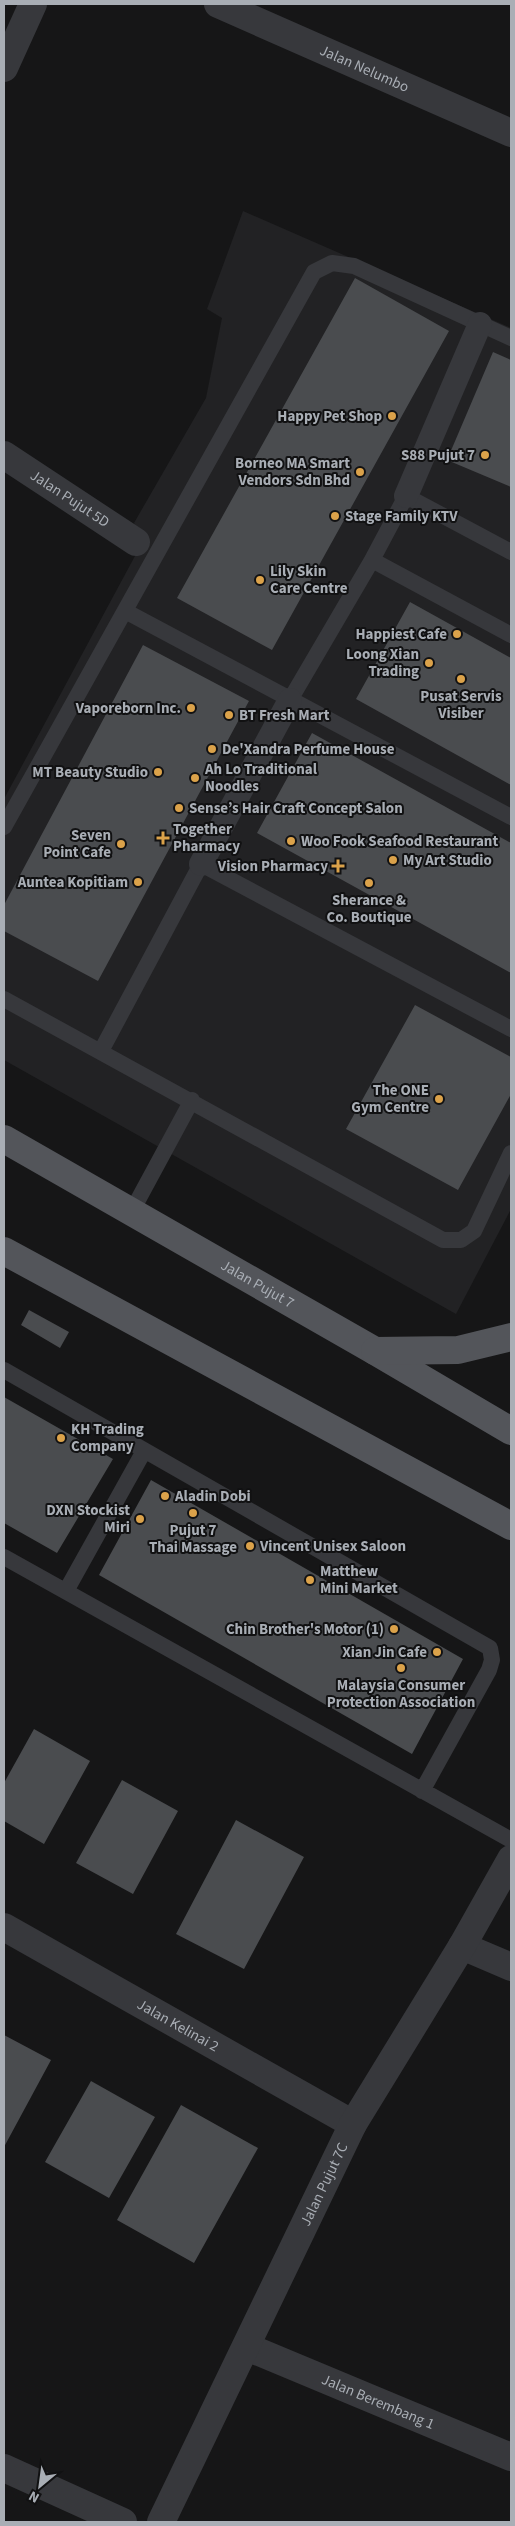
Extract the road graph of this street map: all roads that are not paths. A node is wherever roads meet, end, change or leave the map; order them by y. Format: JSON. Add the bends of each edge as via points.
{"nodes":[{"id":1,"x":33,"y":4,"type":"edge"},
{"id":2,"x":218,"y":4,"type":"edge"},
{"id":3,"x":4,"y":68,"type":"edge"},
{"id":4,"x":511,"y":133,"type":"edge"},
{"id":5,"x":480,"y":324,"type":"junction"},
{"id":6,"x":511,"y":338,"type":"edge"},
{"id":7,"x":4,"y":455,"type":"edge"},
{"id":8,"x":406,"y":496,"type":"junction"},
{"id":9,"x":136,"y":542,"type":"dead end"},
{"id":10,"x":511,"y":552,"type":"edge"},
{"id":11,"x":372,"y":560,"type":"junction"},
{"id":12,"x":125,"y":611,"type":"junction"},
{"id":13,"x":511,"y":635,"type":"edge"},
{"id":14,"x":290,"y":700,"type":"junction"},
{"id":15,"x":511,"y":817,"type":"edge"},
{"id":16,"x":4,"y":828,"type":"edge"},
{"id":17,"x":201,"y":864,"type":"junction"},
{"id":18,"x":4,"y":999,"type":"edge"},
{"id":19,"x":511,"y":1029,"type":"edge"},
{"id":20,"x":101,"y":1051,"type":"junction"},
{"id":21,"x":192,"y":1100,"type":"junction"},
{"id":22,"x":4,"y":1139,"type":"edge"},
{"id":23,"x":511,"y":1153,"type":"edge"},
{"id":24,"x":132,"y":1211,"type":"junction"},
{"id":25,"x":4,"y":1251,"type":"edge"},
{"id":26,"x":511,"y":1337,"type":"edge"},
{"id":27,"x":375,"y":1351,"type":"junction"},
{"id":28,"x":4,"y":1370,"type":"edge"},
{"id":29,"x":511,"y":1431,"type":"edge"},
{"id":30,"x":144,"y":1451,"type":"junction"},
{"id":31,"x":511,"y":1526,"type":"edge"},
{"id":32,"x":4,"y":1557,"type":"edge"},
{"id":33,"x":66,"y":1591,"type":"junction"},
{"id":34,"x":422,"y":1791,"type":"junction"},
{"id":35,"x":511,"y":1840,"type":"edge"},
{"id":36,"x":511,"y":1859,"type":"edge"},
{"id":37,"x":4,"y":1927,"type":"edge"},
{"id":38,"x":462,"y":1946,"type":"junction"},
{"id":39,"x":511,"y":1967,"type":"edge"},
{"id":40,"x":353,"y":2124,"type":"junction"},
{"id":41,"x":246,"y":2347,"type":"junction"},
{"id":42,"x":511,"y":2457,"type":"edge"},
{"id":43,"x":4,"y":2468,"type":"edge"},
{"id":44,"x":123,"y":2522,"type":"edge"},
{"id":45,"x":161,"y":2522,"type":"edge"}],
"edges":[{"from":1,"to":3,"type":"street"},
{"from":2,"to":4,"type":"street","name":"Jalan Nelumbo"},
{"from":5,"to":6,"type":"lane"},
{"from":5,"to":8,"type":"street"},
{"from":5,"to":12,"type":"lane","via":[[354,266],[332,263],[314,272]]},
{"from":7,"to":9,"type":"street","name":"Jalan Pujut 5D"},
{"from":8,"to":10,"type":"lane"},
{"from":8,"to":11,"type":"lane"},
{"from":11,"to":13,"type":"lane"},
{"from":11,"to":14,"type":"lane"},
{"from":12,"to":14,"type":"lane"},
{"from":12,"to":16,"type":"lane"},
{"from":14,"to":15,"type":"lane"},
{"from":14,"to":17,"type":"street"},
{"from":17,"to":19,"type":"lane"},
{"from":17,"to":20,"type":"lane"},
{"from":18,"to":20,"type":"lane"},
{"from":20,"to":21,"type":"lane"},
{"from":21,"to":23,"type":"lane","via":[[443,1240],[460,1240],[474,1232]]},
{"from":21,"to":24,"type":"lane"},
{"from":22,"to":24,"type":"main road","name":"Jalan Pujut 7"},
{"from":24,"to":27,"type":"main road","name":"Jalan Pujut 7"},
{"from":25,"to":31,"type":"main road"},
{"from":26,"to":27,"type":"main road","via":[[458,1350]]},
{"from":27,"to":29,"type":"main road","name":"Jalan Pujut 7"},
{"from":28,"to":30,"type":"lane"},
{"from":30,"to":33,"type":"lane"},
{"from":30,"to":34,"type":"lane","via":[[490,1648],[492,1660],[489,1670]]},
{"from":32,"to":33,"type":"lane"},
{"from":33,"to":34,"type":"lane"},
{"from":34,"to":35,"type":"lane"},
{"from":36,"to":38,"type":"street","name":"Jalan Pujut 7C"},
{"from":37,"to":40,"type":"street","name":"Jalan Kelinai 2"},
{"from":38,"to":39,"type":"street"},
{"from":38,"to":40,"type":"street","name":"Jalan Pujut 7C"},
{"from":40,"to":41,"type":"street","name":"Jalan Pujut 7C"},
{"from":41,"to":42,"type":"street","name":"Jalan Berembang 1"},
{"from":41,"to":45,"type":"street","name":"Jalan Pujut 7C"},
{"from":43,"to":44,"type":"street"}]}
